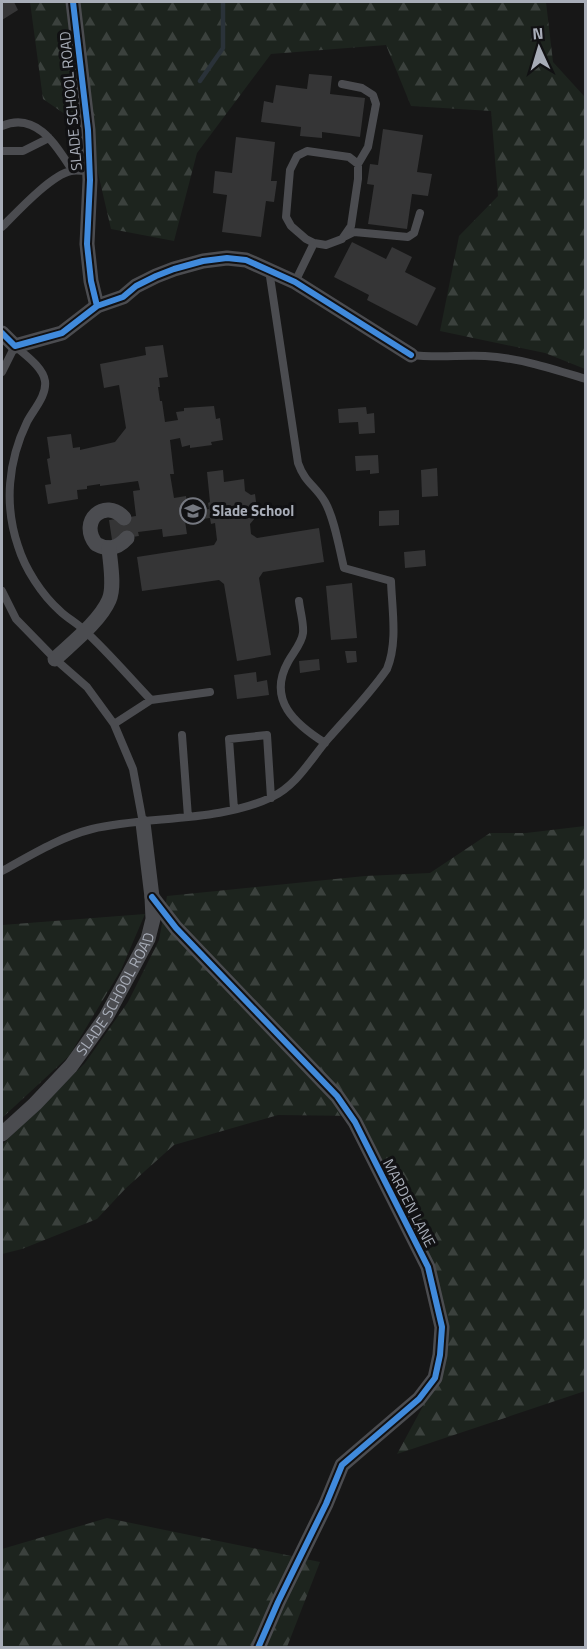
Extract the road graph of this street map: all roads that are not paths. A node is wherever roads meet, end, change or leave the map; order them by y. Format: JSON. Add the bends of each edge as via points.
{"nodes":[{"id":1,"x":73,"y":2,"type":"edge"},
{"id":2,"x":342,"y":84,"type":"dead end"},
{"id":3,"x":2,"y":126,"type":"edge"},
{"id":4,"x":48,"y":138,"type":"junction"},
{"id":5,"x":2,"y":151,"type":"edge"},
{"id":6,"x":358,"y":164,"type":"junction"},
{"id":7,"x":72,"y":170,"type":"junction"},
{"id":8,"x":90,"y":172,"type":"junction"},
{"id":9,"x":420,"y":213,"type":"dead end"},
{"id":10,"x":2,"y":227,"type":"edge"},
{"id":11,"x":342,"y":239,"type":"junction"},
{"id":12,"x":314,"y":243,"type":"junction"},
{"id":13,"x":269,"y":270,"type":"junction"},
{"id":14,"x":296,"y":282,"type":"junction"},
{"id":15,"x":97,"y":306,"type":"junction"},
{"id":16,"x":2,"y":333,"type":"edge"},
{"id":17,"x":15,"y":346,"type":"junction"},
{"id":18,"x":411,"y":355,"type":"joint"},
{"id":19,"x":2,"y":372,"type":"edge"},
{"id":20,"x":585,"y":379,"type":"edge"},
{"id":21,"x":124,"y":518,"type":"dead end"},
{"id":22,"x":127,"y":538,"type":"dead end"},
{"id":23,"x":109,"y":548,"type":"junction"},
{"id":24,"x":2,"y":591,"type":"edge"},
{"id":25,"x":299,"y":601,"type":"dead end"},
{"id":26,"x":84,"y":630,"type":"junction"},
{"id":27,"x":55,"y":659,"type":"junction"},
{"id":28,"x":210,"y":692,"type":"dead end"},
{"id":29,"x":152,"y":700,"type":"junction"},
{"id":30,"x":114,"y":724,"type":"junction"},
{"id":31,"x":182,"y":735,"type":"dead end"},
{"id":32,"x":325,"y":743,"type":"junction"},
{"id":33,"x":271,"y":798,"type":"junction"},
{"id":34,"x":234,"y":809,"type":"junction"},
{"id":35,"x":188,"y":816,"type":"junction"},
{"id":36,"x":143,"y":823,"type":"junction"},
{"id":37,"x":2,"y":871,"type":"edge"},
{"id":38,"x":152,"y":897,"type":"junction"},
{"id":39,"x":2,"y":1134,"type":"edge"},
{"id":40,"x":258,"y":1647,"type":"edge"}],
"edges":[{"from":1,"to":8,"type":"street","name":"SLADE SCHOOL ROAD"},
{"from":2,"to":6,"type":"lane","via":[[362,88],[373,95],[376,104],[368,147]]},
{"from":3,"to":4,"type":"lane","via":[[32,124]]},
{"from":4,"to":5,"type":"lane","via":[[23,151]]},
{"from":4,"to":7,"type":"lane"},
{"from":6,"to":11,"type":"lane","via":[[351,226]]},
{"from":6,"to":12,"type":"lane","via":[[349,157],[332,154],[307,151],[297,156],[290,170],[286,217],[291,226]]},
{"from":7,"to":8,"type":"lane"},
{"from":7,"to":10,"type":"lane","via":[[59,175]]},
{"from":8,"to":15,"type":"street","name":"SLADE SCHOOL ROAD","via":[[87,244]]},
{"from":9,"to":11,"type":"lane","via":[[414,233],[408,237],[354,232]]},
{"from":11,"to":12,"type":"lane","via":[[326,245]]},
{"from":12,"to":14,"type":"lane"},
{"from":13,"to":14,"type":"street"},
{"from":13,"to":15,"type":"street","via":[[246,260],[203,261],[156,276],[123,297]]},
{"from":13,"to":32,"type":"lane","via":[[301,473],[328,508],[344,568],[391,581],[391,659],[380,680]]},
{"from":14,"to":18,"type":"street"},
{"from":15,"to":17,"type":"street","via":[[62,333]]},
{"from":16,"to":17,"type":"street"},
{"from":17,"to":19,"type":"lane"},
{"from":17,"to":26,"type":"lane","via":[[45,381],[12,463],[11,524],[29,571],[59,610]]},
{"from":18,"to":20,"type":"lane","via":[[486,356],[529,362]]},
{"from":21,"to":23,"type":"street","via":[[119,512],[107,510],[92,520],[92,539]]},
{"from":22,"to":23,"type":"street"},
{"from":23,"to":26,"type":"street","via":[[110,599]]},
{"from":24,"to":27,"type":"lane","via":[[16,619]]},
{"from":25,"to":32,"type":"lane","via":[[303,633],[287,663],[282,696],[294,720]]},
{"from":26,"to":27,"type":"street"},
{"from":26,"to":29,"type":"lane"},
{"from":27,"to":30,"type":"lane","via":[[87,687]]},
{"from":28,"to":29,"type":"lane"},
{"from":29,"to":30,"type":"lane"},
{"from":30,"to":36,"type":"lane","via":[[133,769]]},
{"from":31,"to":35,"type":"lane"},
{"from":32,"to":33,"type":"lane","via":[[305,770]]},
{"from":33,"to":34,"type":"lane"},
{"from":33,"to":34,"type":"lane","via":[[267,735],[229,739]]},
{"from":34,"to":35,"type":"lane"},
{"from":35,"to":36,"type":"lane"},
{"from":36,"to":37,"type":"lane","via":[[93,829],[59,840]]},
{"from":36,"to":38,"type":"street","name":"SLADE SCHOOL ROAD"},
{"from":38,"to":39,"type":"street","name":"SLADE SCHOOL ROAD","via":[[153,919],[148,939],[106,1017],[71,1066]]},
{"from":38,"to":40,"type":"street","name":"MARDEN LANE","via":[[176,928],[337,1096],[355,1122],[428,1267],[442,1328],[435,1378],[419,1399],[342,1465]]}]}
